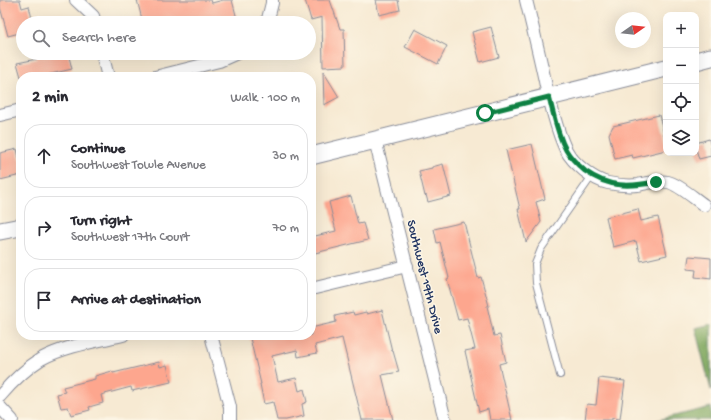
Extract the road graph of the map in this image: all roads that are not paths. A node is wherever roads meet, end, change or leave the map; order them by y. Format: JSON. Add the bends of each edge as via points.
{"nodes":[{"id":1,"x":76,"y":0,"type":"edge"},
{"id":2,"x":272,"y":0,"type":"edge"},
{"id":3,"x":526,"y":0,"type":"edge"},
{"id":4,"x":93,"y":16,"type":"edge"},
{"id":5,"x":269,"y":16,"type":"edge"},
{"id":6,"x":711,"y":57,"type":"edge"},
{"id":7,"x":104,"y":60,"type":"edge"},
{"id":8,"x":221,"y":60,"type":"edge"},
{"id":9,"x":699,"y":60,"type":"edge"},
{"id":10,"x":663,"y":69,"type":"edge"},
{"id":11,"x":107,"y":72,"type":"edge"},
{"id":12,"x":175,"y":72,"type":"edge"},
{"id":13,"x":549,"y":97,"type":"junction"},
{"id":14,"x":16,"y":111,"type":"edge"},
{"id":15,"x":0,"y":116,"type":"edge"},
{"id":16,"x":375,"y":140,"type":"junction"},
{"id":17,"x":316,"y":155,"type":"edge"},
{"id":18,"x":592,"y":176,"type":"junction"},
{"id":19,"x":704,"y":206,"type":"dead end"},
{"id":20,"x":16,"y":228,"type":"edge"},
{"id":21,"x":0,"y":231,"type":"edge"},
{"id":22,"x":407,"y":266,"type":"junction"},
{"id":23,"x":316,"y":289,"type":"edge"},
{"id":24,"x":103,"y":340,"type":"edge"},
{"id":25,"x":212,"y":340,"type":"edge"},
{"id":26,"x":560,"y":375,"type":"dead end"},
{"id":27,"x":0,"y":396,"type":"edge"},
{"id":28,"x":0,"y":407,"type":"edge"},
{"id":29,"x":12,"y":420,"type":"edge"},
{"id":30,"x":230,"y":420,"type":"edge"},
{"id":31,"x":446,"y":420,"type":"edge"}],
"edges":[{"from":1,"to":4,"type":"street"},
{"from":2,"to":5,"type":"street"},
{"from":3,"to":13,"type":"street"},
{"from":6,"to":9,"type":"main road"},
{"from":7,"to":11,"type":"street"},
{"from":8,"to":12,"type":"street"},
{"from":10,"to":13,"type":"main road"},
{"from":13,"to":16,"type":"main road"},
{"from":13,"to":18,"type":"street","via":[[560,137],[567,151],[575,163]]},
{"from":14,"to":15,"type":"street"},
{"from":16,"to":17,"type":"main road"},
{"from":16,"to":22,"type":"street","name":"Southwest 19th Drive"},
{"from":18,"to":19,"type":"street","via":[[606,183],[623,185],[669,182]]},
{"from":18,"to":26,"type":"lane","via":[[541,249],[535,264],[536,283]]},
{"from":20,"to":21,"type":"main road"},
{"from":22,"to":23,"type":"street"},
{"from":22,"to":31,"type":"street","name":"Southwest 19th Drive"},
{"from":24,"to":27,"type":"street","via":[[56,352],[41,360],[11,382]]},
{"from":25,"to":30,"type":"street","via":[[230,407]]},
{"from":28,"to":29,"type":"street"}]}
